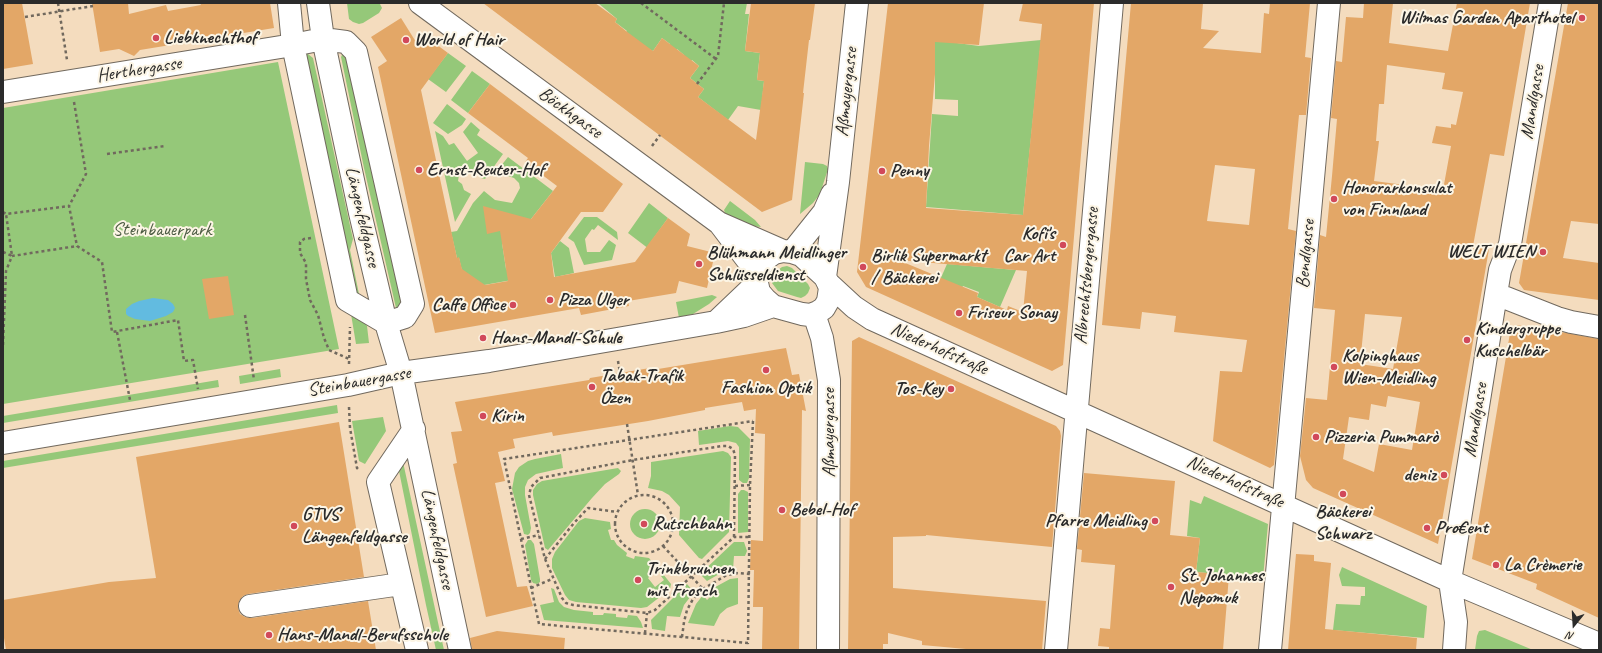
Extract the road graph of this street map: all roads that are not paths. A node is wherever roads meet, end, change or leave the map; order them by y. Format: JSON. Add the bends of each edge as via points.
{"nodes":[{"id":1,"x":289,"y":3,"type":"edge"},
{"id":2,"x":318,"y":3,"type":"edge"},
{"id":3,"x":420,"y":3,"type":"edge"},
{"id":4,"x":857,"y":3,"type":"edge"},
{"id":5,"x":1112,"y":3,"type":"edge"},
{"id":6,"x":1329,"y":3,"type":"edge"},
{"id":7,"x":1550,"y":3,"type":"edge"},
{"id":8,"x":323,"y":39,"type":"junction"},
{"id":9,"x":293,"y":45,"type":"junction"},
{"id":10,"x":3,"y":92,"type":"edge"},
{"id":11,"x":838,"y":182,"type":"junction"},
{"id":12,"x":719,"y":223,"type":"junction"},
{"id":13,"x":788,"y":252,"type":"junction"},
{"id":14,"x":757,"y":278,"type":"junction"},
{"id":15,"x":826,"y":280,"type":"junction"},
{"id":16,"x":1496,"y":294,"type":"junction"},
{"id":17,"x":773,"y":306,"type":"junction"},
{"id":18,"x":819,"y":311,"type":"junction"},
{"id":19,"x":872,"y":319,"type":"junction"},
{"id":20,"x":716,"y":322,"type":"junction"},
{"id":21,"x":386,"y":323,"type":"junction"},
{"id":22,"x":1599,"y":326,"type":"edge"},
{"id":23,"x":401,"y":373,"type":"junction"},
{"id":24,"x":1075,"y":410,"type":"junction"},
{"id":25,"x":414,"y":429,"type":"junction"},
{"id":26,"x":3,"y":443,"type":"edge"},
{"id":27,"x":1283,"y":504,"type":"junction"},
{"id":28,"x":1450,"y":581,"type":"junction"},
{"id":29,"x":401,"y":584,"type":"junction"},
{"id":30,"x":250,"y":606,"type":"dead end"},
{"id":31,"x":1599,"y":644,"type":"edge"},
{"id":32,"x":417,"y":650,"type":"edge"},
{"id":33,"x":460,"y":650,"type":"edge"},
{"id":34,"x":828,"y":650,"type":"edge"},
{"id":35,"x":1056,"y":650,"type":"edge"},
{"id":36,"x":1270,"y":650,"type":"edge"},
{"id":37,"x":1454,"y":650,"type":"edge"}],
"edges":[{"from":1,"to":9,"type":"street"},
{"from":2,"to":8,"type":"street","name":"Längenfeldgasse"},
{"from":3,"to":12,"type":"street","name":"Böckhgasse"},
{"from":4,"to":11,"type":"street","name":"Aßmayergasse"},
{"from":5,"to":24,"type":"street","name":"Albrechtsbergergasse"},
{"from":6,"to":27,"type":"street","name":"Bendlgasse"},
{"from":7,"to":16,"type":"street","name":"Mandlgasse","via":[[1510,244],[1500,270]]},
{"from":8,"to":9,"type":"street","name":"Herthergasse"},
{"from":8,"to":21,"type":"street","name":"Längenfeldgasse"},
{"from":8,"to":21,"type":"street","name":"Herthergasse","via":[[346,42],[356,52],[409,288],[412,304],[405,317]]},
{"from":9,"to":10,"type":"street","name":"Herthergasse"},
{"from":9,"to":21,"type":"street","via":[[347,300]]},
{"from":11,"to":13,"type":"street","name":"Aßmayergasse","via":[[824,212]]},
{"from":11,"to":15,"type":"street","name":"Aßmayergasse"},
{"from":12,"to":13,"type":"street","name":"Böckhgasse"},
{"from":12,"to":14,"type":"street","name":"Böckhgasse"},
{"from":13,"to":14,"type":"street","via":[[767,258]]},
{"from":13,"to":15,"type":"street","via":[[801,255]]},
{"from":14,"to":17,"type":"street","via":[[760,292]]},
{"from":14,"to":20,"type":"street"},
{"from":15,"to":18,"type":"street","via":[[830,295]]},
{"from":15,"to":19,"type":"street","name":"Niederhofstraße","via":[[854,307]]},
{"from":16,"to":22,"type":"street","via":[[1557,318]]},
{"from":16,"to":28,"type":"street","name":"Mandlgasse"},
{"from":17,"to":18,"type":"street","via":[[802,314]]},
{"from":17,"to":20,"type":"street","name":"Steinbauergasse"},
{"from":18,"to":19,"type":"street","name":"Niederhofstraße"},
{"from":18,"to":34,"type":"street","name":"Aßmayergasse","via":[[829,380]]},
{"from":19,"to":24,"type":"street","name":"Niederhofstraße"},
{"from":20,"to":23,"type":"street","name":"Steinbauergasse","via":[[489,361]]},
{"from":21,"to":23,"type":"street","name":"Längenfeldgasse"},
{"from":23,"to":25,"type":"street","name":"Längenfeldgasse"},
{"from":23,"to":26,"type":"street","name":"Steinbauergasse","via":[[348,385]]},
{"from":24,"to":27,"type":"street","name":"Niederhofstraße"},
{"from":24,"to":35,"type":"street","name":"Albrechtsbergergasse"},
{"from":25,"to":29,"type":"street","via":[[378,482]]},
{"from":25,"to":33,"type":"street","name":"Längenfeldgasse"},
{"from":27,"to":28,"type":"street","name":"Niederhofstraße"},
{"from":27,"to":36,"type":"street","name":"Bendlgasse"},
{"from":28,"to":31,"type":"street","name":"Niederhofstraße"},
{"from":28,"to":37,"type":"street","name":"Mandlgasse","via":[[1456,622]]},
{"from":29,"to":30,"type":"street"},
{"from":29,"to":32,"type":"street"}]}
